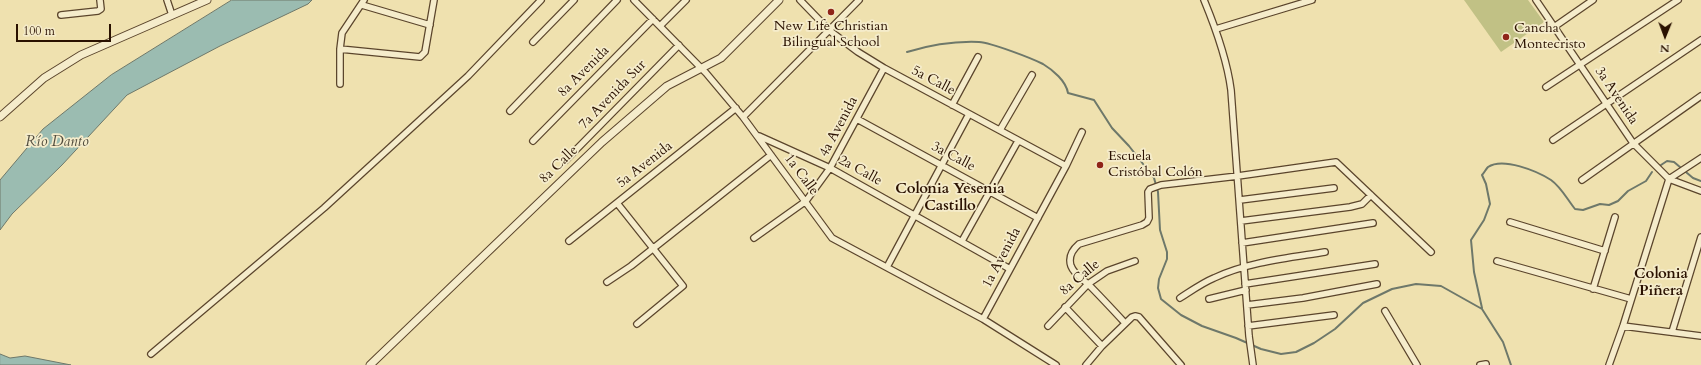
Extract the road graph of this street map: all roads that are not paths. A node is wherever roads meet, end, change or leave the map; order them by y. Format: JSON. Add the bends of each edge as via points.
{"nodes":[{"id":1,"x":167,"y":0,"type":"edge"},
{"id":2,"x":207,"y":0,"type":"edge"},
{"id":3,"x":434,"y":0,"type":"edge"},
{"id":4,"x":541,"y":0,"type":"edge"},
{"id":5,"x":574,"y":0,"type":"edge"},
{"id":6,"x":617,"y":0,"type":"edge"},
{"id":7,"x":634,"y":0,"type":"edge"},
{"id":8,"x":686,"y":0,"type":"edge"},
{"id":9,"x":800,"y":0,"type":"edge"},
{"id":10,"x":859,"y":0,"type":"edge"},
{"id":11,"x":1204,"y":0,"type":"edge"},
{"id":12,"x":1312,"y":0,"type":"edge"},
{"id":13,"x":1536,"y":0,"type":"edge"},
{"id":14,"x":1593,"y":0,"type":"edge"},
{"id":15,"x":1678,"y":0,"type":"edge"},
{"id":16,"x":775,"y":1,"type":"edge"},
{"id":17,"x":363,"y":2,"type":"edge"},
{"id":18,"x":100,"y":3,"type":"edge"},
{"id":19,"x":61,"y":15,"type":"dead end"},
{"id":20,"x":172,"y":15,"type":"junction"},
{"id":21,"x":653,"y":19,"type":"junction"},
{"id":22,"x":430,"y":25,"type":"junction"},
{"id":23,"x":660,"y":26,"type":"junction"},
{"id":24,"x":1554,"y":27,"type":"junction"},
{"id":25,"x":1216,"y":29,"type":"junction"},
{"id":26,"x":830,"y":31,"type":"junction"},
{"id":27,"x":1701,"y":40,"type":"edge"},
{"id":28,"x":533,"y":42,"type":"dead end"},
{"id":29,"x":679,"y":45,"type":"junction"},
{"id":30,"x":340,"y":49,"type":"junction"},
{"id":31,"x":978,"y":57,"type":"dead end"},
{"id":32,"x":1580,"y":64,"type":"junction"},
{"id":33,"x":701,"y":68,"type":"junction"},
{"id":34,"x":884,"y":68,"type":"junction"},
{"id":35,"x":1032,"y":75,"type":"dead end"},
{"id":36,"x":340,"y":84,"type":"dead end"},
{"id":37,"x":1546,"y":87,"type":"dead end"},
{"id":38,"x":1701,"y":96,"type":"edge"},
{"id":39,"x":1607,"y":103,"type":"junction"},
{"id":40,"x":952,"y":104,"type":"junction"},
{"id":41,"x":736,"y":108,"type":"junction"},
{"id":42,"x":510,"y":111,"type":"dead end"},
{"id":43,"x":968,"y":114,"type":"junction"},
{"id":44,"x":0,"y":117,"type":"edge"},
{"id":45,"x":744,"y":117,"type":"junction"},
{"id":46,"x":857,"y":119,"type":"junction"},
{"id":47,"x":1000,"y":130,"type":"junction"},
{"id":48,"x":1082,"y":132,"type":"dead end"},
{"id":49,"x":759,"y":136,"type":"junction"},
{"id":50,"x":1018,"y":140,"type":"junction"},
{"id":51,"x":1553,"y":140,"type":"dead end"},
{"id":52,"x":533,"y":141,"type":"dead end"},
{"id":53,"x":1633,"y":143,"type":"junction"},
{"id":54,"x":771,"y":156,"type":"junction"},
{"id":55,"x":1701,"y":158,"type":"edge"},
{"id":56,"x":565,"y":161,"type":"dead end"},
{"id":57,"x":941,"y":165,"type":"junction"},
{"id":58,"x":1066,"y":166,"type":"junction"},
{"id":59,"x":830,"y":168,"type":"junction"},
{"id":60,"x":1238,"y":176,"type":"junction"},
{"id":61,"x":1671,"y":177,"type":"junction"},
{"id":62,"x":1582,"y":180,"type":"dead end"},
{"id":63,"x":1334,"y":188,"type":"dead end"},
{"id":64,"x":990,"y":191,"type":"junction"},
{"id":65,"x":1701,"y":191,"type":"edge"},
{"id":66,"x":1371,"y":195,"type":"junction"},
{"id":67,"x":1240,"y":200,"type":"junction"},
{"id":68,"x":806,"y":201,"type":"junction"},
{"id":69,"x":617,"y":203,"type":"junction"},
{"id":70,"x":914,"y":215,"type":"junction"},
{"id":71,"x":1615,"y":217,"type":"dead end"},
{"id":72,"x":1038,"y":218,"type":"junction"},
{"id":73,"x":1241,"y":220,"type":"junction"},
{"id":74,"x":1510,"y":222,"type":"dead end"},
{"id":75,"x":1373,"y":223,"type":"dead end"},
{"id":76,"x":1701,"y":237,"type":"edge"},
{"id":77,"x":754,"y":238,"type":"dead end"},
{"id":78,"x":569,"y":240,"type":"dead end"},
{"id":79,"x":962,"y":241,"type":"junction"},
{"id":80,"x":1242,"y":243,"type":"junction"},
{"id":81,"x":653,"y":249,"type":"junction"},
{"id":82,"x":1605,"y":251,"type":"junction"},
{"id":83,"x":1325,"y":252,"type":"dead end"},
{"id":84,"x":1431,"y":252,"type":"dead end"},
{"id":85,"x":1135,"y":261,"type":"dead end"},
{"id":86,"x":1497,"y":261,"type":"dead end"},
{"id":87,"x":1375,"y":264,"type":"dead end"},
{"id":88,"x":886,"y":267,"type":"junction"},
{"id":89,"x":1244,"y":267,"type":"junction"},
{"id":90,"x":1010,"y":269,"type":"junction"},
{"id":91,"x":607,"y":282,"type":"dead end"},
{"id":92,"x":1088,"y":284,"type":"junction"},
{"id":93,"x":1377,"y":284,"type":"dead end"},
{"id":94,"x":1246,"y":287,"type":"junction"},
{"id":95,"x":1593,"y":289,"type":"junction"},
{"id":96,"x":1180,"y":298,"type":"dead end"},
{"id":97,"x":1209,"y":299,"type":"dead end"},
{"id":98,"x":1632,"y":299,"type":"junction"},
{"id":99,"x":1247,"y":305,"type":"junction"},
{"id":100,"x":1065,"y":307,"type":"junction"},
{"id":101,"x":1385,"y":311,"type":"dead end"},
{"id":102,"x":1334,"y":315,"type":"dead end"},
{"id":103,"x":983,"y":319,"type":"junction"},
{"id":104,"x":1125,"y":323,"type":"junction"},
{"id":105,"x":637,"y":324,"type":"dead end"},
{"id":106,"x":1048,"y":326,"type":"dead end"},
{"id":107,"x":1248,"y":326,"type":"junction"},
{"id":108,"x":1623,"y":326,"type":"junction"},
{"id":109,"x":1672,"y":332,"type":"junction"},
{"id":110,"x":1701,"y":336,"type":"edge"},
{"id":111,"x":1102,"y":346,"type":"junction"},
{"id":112,"x":151,"y":354,"type":"dead end"},
{"id":113,"x":370,"y":365,"type":"edge"},
{"id":114,"x":1056,"y":365,"type":"edge"},
{"id":115,"x":1086,"y":365,"type":"edge"},
{"id":116,"x":1181,"y":365,"type":"edge"},
{"id":117,"x":1253,"y":365,"type":"edge"},
{"id":118,"x":1418,"y":365,"type":"edge"},
{"id":119,"x":1609,"y":365,"type":"edge"}],
"edges":[{"from":1,"to":20,"type":"street"},
{"from":2,"to":20,"type":"street"},
{"from":3,"to":22,"type":"street"},
{"from":4,"to":112,"type":"street","via":[[468,76],[324,208]]},
{"from":5,"to":28,"type":"street"},
{"from":6,"to":42,"type":"street"},
{"from":7,"to":21,"type":"street","name":"1a Calle"},
{"from":8,"to":23,"type":"street"},
{"from":9,"to":26,"type":"street","name":"5a Calle"},
{"from":10,"to":26,"type":"street"},
{"from":11,"to":25,"type":"street"},
{"from":12,"to":25,"type":"street"},
{"from":13,"to":24,"type":"street","name":"3a Avenida"},
{"from":14,"to":24,"type":"street"},
{"from":15,"to":32,"type":"street"},
{"from":16,"to":33,"type":"street","name":"8a Calle","via":[[721,58]]},
{"from":17,"to":22,"type":"street"},
{"from":17,"to":30,"type":"street","via":[[342,33]]},
{"from":18,"to":19,"type":"street","via":[[101,9],[98,11]]},
{"from":20,"to":44,"type":"street","via":[[81,55],[44,78]]},
{"from":21,"to":23,"type":"street","name":"1a Calle"},
{"from":21,"to":52,"type":"street","name":"8a Avenida"},
{"from":22,"to":30,"type":"street","via":[[426,52],[420,57]]},
{"from":23,"to":29,"type":"street","name":"1a Calle"},
{"from":24,"to":32,"type":"street","name":"3a Avenida"},
{"from":25,"to":60,"type":"street","via":[[1232,90]]},
{"from":26,"to":34,"type":"street","name":"5a Calle"},
{"from":26,"to":45,"type":"street"},
{"from":27,"to":39,"type":"street"},
{"from":29,"to":33,"type":"street","name":"1a Calle"},
{"from":29,"to":56,"type":"street","name":"7a Avenida Sur"},
{"from":30,"to":36,"type":"street"},
{"from":31,"to":40,"type":"street"},
{"from":32,"to":37,"type":"street"},
{"from":32,"to":39,"type":"street","name":"3a Avenida"},
{"from":33,"to":41,"type":"street","name":"1a Calle"},
{"from":33,"to":113,"type":"street","name":"8a Calle","via":[[667,86],[608,137]]},
{"from":34,"to":40,"type":"street","name":"5a Calle"},
{"from":34,"to":46,"type":"street","name":"4a Avenida"},
{"from":35,"to":47,"type":"street"},
{"from":38,"to":53,"type":"street"},
{"from":39,"to":51,"type":"street"},
{"from":39,"to":53,"type":"street","name":"3a Avenida"},
{"from":40,"to":43,"type":"street","name":"5a Calle"},
{"from":41,"to":45,"type":"street","name":"1a Calle"},
{"from":41,"to":69,"type":"street","name":"5a Avenida"},
{"from":43,"to":47,"type":"street","name":"5a Calle"},
{"from":43,"to":57,"type":"street"},
{"from":45,"to":49,"type":"street","name":"1a Calle"},
{"from":46,"to":57,"type":"street","name":"3a Calle"},
{"from":46,"to":59,"type":"street","name":"4a Avenida"},
{"from":47,"to":50,"type":"street","name":"5a Calle"},
{"from":48,"to":58,"type":"street","name":"1a Avenida"},
{"from":49,"to":54,"type":"street","name":"1a Calle"},
{"from":49,"to":59,"type":"street","name":"2a Calle"},
{"from":50,"to":58,"type":"street","name":"5a Calle"},
{"from":50,"to":64,"type":"street"},
{"from":53,"to":61,"type":"street","name":"3a Avenida"},
{"from":53,"to":62,"type":"street"},
{"from":54,"to":68,"type":"street","name":"1a Calle"},
{"from":54,"to":81,"type":"street"},
{"from":55,"to":61,"type":"street"},
{"from":57,"to":64,"type":"street","name":"3a Calle"},
{"from":57,"to":70,"type":"street"},
{"from":58,"to":72,"type":"street","name":"1a Avenida"},
{"from":59,"to":68,"type":"street","name":"4a Avenida"},
{"from":59,"to":70,"type":"street","name":"2a Calle"},
{"from":60,"to":66,"type":"street","via":[[1336,162]]},
{"from":60,"to":67,"type":"street"},
{"from":60,"to":92,"type":"street","via":[[1153,188],[1148,192],[1147,222],[1079,244],[1074,249],[1070,258],[1071,267]]},
{"from":61,"to":65,"type":"street"},
{"from":61,"to":98,"type":"street"},
{"from":63,"to":67,"type":"street"},
{"from":64,"to":72,"type":"street","name":"3a Calle"},
{"from":64,"to":79,"type":"street"},
{"from":66,"to":73,"type":"street","via":[[1362,204],[1350,207]]},
{"from":66,"to":84,"type":"street"},
{"from":67,"to":73,"type":"street"},
{"from":68,"to":77,"type":"street","name":"4a Avenida"},
{"from":68,"to":88,"type":"street","name":"1a Calle","via":[[832,238]]},
{"from":69,"to":78,"type":"street","name":"5a Avenida"},
{"from":69,"to":81,"type":"street"},
{"from":70,"to":79,"type":"street","name":"2a Calle"},
{"from":70,"to":88,"type":"street"},
{"from":71,"to":82,"type":"street"},
{"from":72,"to":90,"type":"street","name":"1a Avenida"},
{"from":73,"to":80,"type":"street"},
{"from":74,"to":82,"type":"street"},
{"from":75,"to":80,"type":"street"},
{"from":76,"to":109,"type":"street"},
{"from":79,"to":90,"type":"street","name":"2a Calle"},
{"from":80,"to":89,"type":"street"},
{"from":81,"to":91,"type":"street"},
{"from":81,"to":105,"type":"street","via":[[683,286]]},
{"from":82,"to":95,"type":"street"},
{"from":83,"to":89,"type":"street"},
{"from":85,"to":92,"type":"street","name":"8a Calle","via":[[1116,266]]},
{"from":86,"to":95,"type":"street"},
{"from":87,"to":94,"type":"street"},
{"from":88,"to":103,"type":"street","name":"1a Calle"},
{"from":89,"to":94,"type":"street"},
{"from":89,"to":96,"type":"street","via":[[1214,278]]},
{"from":90,"to":103,"type":"street","name":"1a Avenida"},
{"from":92,"to":100,"type":"street","name":"8a Calle"},
{"from":92,"to":104,"type":"street"},
{"from":93,"to":99,"type":"street","via":[[1303,298]]},
{"from":94,"to":97,"type":"street"},
{"from":94,"to":99,"type":"street"},
{"from":95,"to":98,"type":"street"},
{"from":98,"to":108,"type":"street"},
{"from":99,"to":107,"type":"street"},
{"from":100,"to":106,"type":"street","name":"8a Calle"},
{"from":100,"to":111,"type":"street"},
{"from":101,"to":118,"type":"street"},
{"from":102,"to":107,"type":"street"},
{"from":103,"to":114,"type":"street"},
{"from":104,"to":111,"type":"street"},
{"from":104,"to":116,"type":"street","via":[[1132,317],[1139,317]]},
{"from":107,"to":117,"type":"street"},
{"from":108,"to":109,"type":"street"},
{"from":108,"to":119,"type":"street"},
{"from":109,"to":110,"type":"street"},
{"from":111,"to":115,"type":"street"}]}
